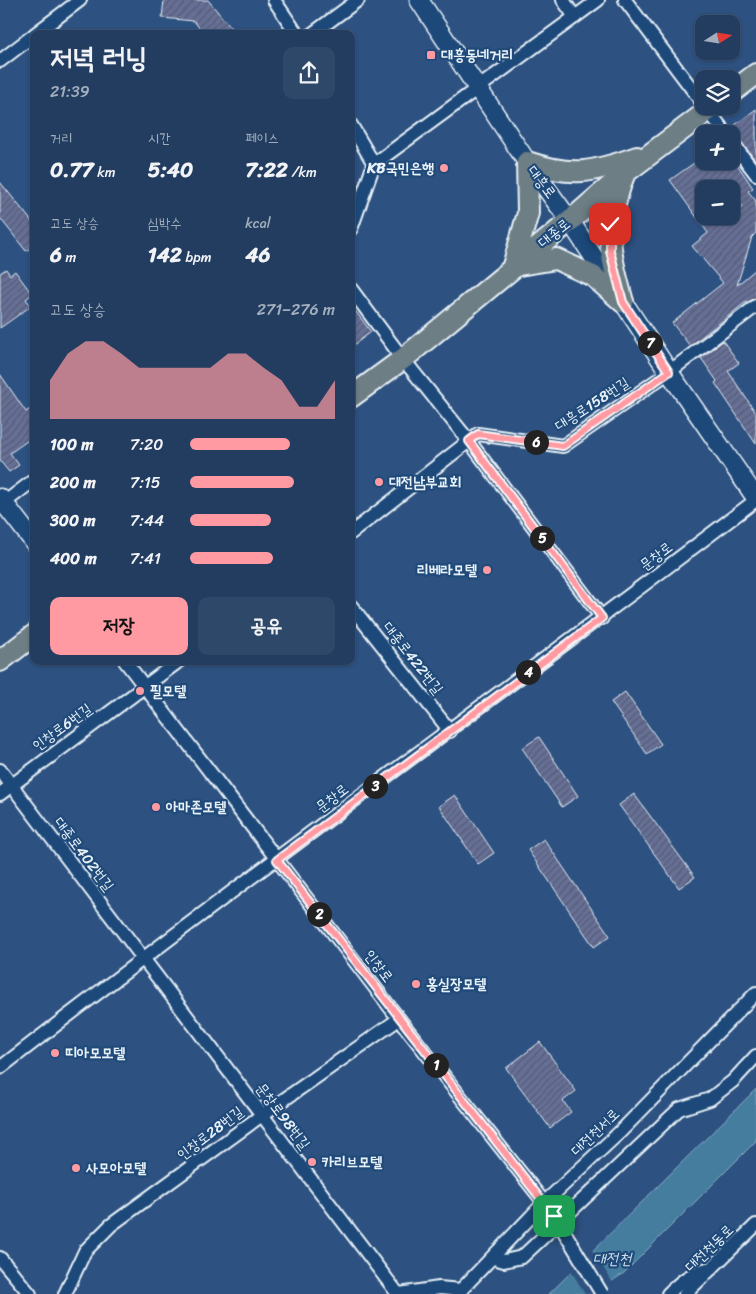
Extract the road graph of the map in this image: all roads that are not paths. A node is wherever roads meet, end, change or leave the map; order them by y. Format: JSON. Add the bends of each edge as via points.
{"nodes":[{"id":1,"x":80,"y":0,"type":"edge"},
{"id":2,"x":274,"y":0,"type":"edge"},
{"id":3,"x":358,"y":0,"type":"edge"},
{"id":4,"x":419,"y":0,"type":"edge"},
{"id":5,"x":563,"y":0,"type":"edge"},
{"id":6,"x":598,"y":0,"type":"edge"},
{"id":7,"x":625,"y":0,"type":"edge"},
{"id":8,"x":575,"y":17,"type":"junction"},
{"id":9,"x":40,"y":30,"type":"edge"},
{"id":10,"x":294,"y":30,"type":"edge"},
{"id":11,"x":317,"y":30,"type":"edge"},
{"id":12,"x":30,"y":38,"type":"edge"},
{"id":13,"x":0,"y":61,"type":"edge"},
{"id":14,"x":756,"y":74,"type":"edge"},
{"id":15,"x":740,"y":86,"type":"edge"},
{"id":16,"x":478,"y":90,"type":"junction"},
{"id":17,"x":695,"y":90,"type":"edge"},
{"id":18,"x":698,"y":115,"type":"edge"},
{"id":19,"x":355,"y":132,"type":"edge"},
{"id":20,"x":652,"y":151,"type":"junction"},
{"id":21,"x":740,"y":153,"type":"edge"},
{"id":22,"x":527,"y":162,"type":"junction"},
{"id":23,"x":374,"y":164,"type":"junction"},
{"id":24,"x":625,"y":173,"type":"junction"},
{"id":25,"x":756,"y":174,"type":"edge"},
{"id":26,"x":355,"y":218,"type":"edge"},
{"id":27,"x":570,"y":221,"type":"junction"},
{"id":28,"x":513,"y":266,"type":"junction"},
{"id":29,"x":355,"y":294,"type":"edge"},
{"id":30,"x":623,"y":302,"type":"junction"},
{"id":31,"x":756,"y":306,"type":"edge"},
{"id":32,"x":403,"y":359,"type":"junction"},
{"id":33,"x":669,"y":372,"type":"junction"},
{"id":34,"x":355,"y":395,"type":"edge"},
{"id":35,"x":469,"y":441,"type":"junction"},
{"id":36,"x":30,"y":483,"type":"edge"},
{"id":37,"x":756,"y":499,"type":"edge"},
{"id":38,"x":1,"y":502,"type":"edge"},
{"id":39,"x":355,"y":530,"type":"edge"},
{"id":40,"x":30,"y":537,"type":"edge"},
{"id":41,"x":355,"y":611,"type":"edge"},
{"id":42,"x":602,"y":618,"type":"junction"},
{"id":43,"x":30,"y":638,"type":"edge"},
{"id":44,"x":0,"y":660,"type":"edge"},
{"id":45,"x":128,"y":665,"type":"edge"},
{"id":46,"x":173,"y":665,"type":"edge"},
{"id":47,"x":144,"y":686,"type":"junction"},
{"id":48,"x":450,"y":731,"type":"junction"},
{"id":49,"x":0,"y":770,"type":"edge"},
{"id":50,"x":11,"y":784,"type":"junction"},
{"id":51,"x":0,"y":794,"type":"edge"},
{"id":52,"x":277,"y":860,"type":"junction"},
{"id":53,"x":143,"y":958,"type":"junction"},
{"id":54,"x":756,"y":993,"type":"edge"},
{"id":55,"x":399,"y":1019,"type":"junction"},
{"id":56,"x":756,"y":1056,"type":"edge"},
{"id":57,"x":0,"y":1068,"type":"edge"},
{"id":58,"x":262,"y":1115,"type":"junction"},
{"id":59,"x":544,"y":1202,"type":"junction"},
{"id":60,"x":756,"y":1226,"type":"edge"},
{"id":61,"x":0,"y":1258,"type":"edge"},
{"id":62,"x":494,"y":1258,"type":"junction"},
{"id":63,"x":712,"y":1268,"type":"junction"},
{"id":64,"x":459,"y":1292,"type":"edge"},
{"id":65,"x":30,"y":1294,"type":"edge"},
{"id":66,"x":65,"y":1294,"type":"edge"},
{"id":67,"x":399,"y":1294,"type":"edge"},
{"id":68,"x":602,"y":1294,"type":"edge"},
{"id":69,"x":668,"y":1294,"type":"edge"},
{"id":70,"x":685,"y":1294,"type":"edge"}],
"edges":[{"from":1,"to":9,"type":"street"},
{"from":2,"to":10,"type":"street"},
{"from":3,"to":11,"type":"street"},
{"from":4,"to":16,"type":"main road","name":"대흥로"},
{"from":5,"to":8,"type":"street"},
{"from":6,"to":8,"type":"street"},
{"from":7,"to":17,"type":"street"},
{"from":8,"to":16,"type":"street"},
{"from":12,"to":13,"type":"street"},
{"from":14,"to":15,"type":"main road"},
{"from":16,"to":22,"type":"main road","name":"대흥로"},
{"from":16,"to":23,"type":"street"},
{"from":18,"to":20,"type":"main road","name":"대종로"},
{"from":19,"to":23,"type":"street"},
{"from":20,"to":22,"type":"main road","via":[[605,169],[581,173]]},
{"from":20,"to":24,"type":"main road","name":"대종로"},
{"from":21,"to":25,"type":"street"},
{"from":22,"to":27,"type":"main road","name":"대흥로"},
{"from":22,"to":28,"type":"main road","via":[[528,214]]},
{"from":23,"to":26,"type":"street"},
{"from":24,"to":27,"type":"main road","name":"대종로"},
{"from":24,"to":30,"type":"main road","via":[[610,224],[610,251]]},
{"from":27,"to":28,"type":"main road","name":"대종로"},
{"from":27,"to":30,"type":"main road","name":"대흥로"},
{"from":28,"to":30,"type":"main road","via":[[556,259],[593,276]]},
{"from":28,"to":32,"type":"main road","name":"대종로"},
{"from":29,"to":32,"type":"street"},
{"from":30,"to":33,"type":"main road","name":"대흥로"},
{"from":31,"to":33,"type":"street","name":"대흥로158번길"},
{"from":32,"to":34,"type":"main road","name":"대종로"},
{"from":32,"to":35,"type":"street"},
{"from":33,"to":35,"type":"street","name":"대흥로158번길","via":[[563,446],[478,434]]},
{"from":33,"to":37,"type":"main road","name":"대흥로"},
{"from":35,"to":39,"type":"street","name":"대흥로158번길"},
{"from":35,"to":42,"type":"street"},
{"from":36,"to":38,"type":"street"},
{"from":37,"to":42,"type":"street","name":"문창로"},
{"from":38,"to":40,"type":"main road"},
{"from":41,"to":48,"type":"street","name":"대종로422번길"},
{"from":42,"to":48,"type":"street","name":"문창로"},
{"from":43,"to":44,"type":"main road"},
{"from":45,"to":47,"type":"street","name":"인창로"},
{"from":46,"to":47,"type":"street"},
{"from":47,"to":50,"type":"street","name":"인창로6번길"},
{"from":47,"to":52,"type":"street","name":"인창로"},
{"from":48,"to":52,"type":"street","name":"문창로"},
{"from":49,"to":50,"type":"street","name":"대종로402번길"},
{"from":50,"to":51,"type":"street","name":"인창로6번길"},
{"from":50,"to":53,"type":"street","name":"대종로402번길"},
{"from":52,"to":53,"type":"street","name":"문창로"},
{"from":52,"to":55,"type":"street","name":"인창로"},
{"from":53,"to":57,"type":"street","name":"문창로"},
{"from":53,"to":58,"type":"street","name":"문창로98번길"},
{"from":54,"to":59,"type":"street","name":"대전천서로","via":[[621,1130]]},
{"from":55,"to":58,"type":"street","name":"인창로28번길"},
{"from":55,"to":59,"type":"street","name":"인창로"},
{"from":56,"to":62,"type":"street","via":[[710,1099],[679,1109],[522,1257],[504,1261]]},
{"from":58,"to":66,"type":"street","name":"인창로28번길","via":[[111,1225],[85,1251]]},
{"from":58,"to":67,"type":"street","name":"문창로98번길"},
{"from":59,"to":62,"type":"street","name":"대전천서로"},
{"from":59,"to":68,"type":"street","name":"인창로","bridge":true},
{"from":60,"to":63,"type":"street","name":"대전천동로"},
{"from":61,"to":65,"type":"street"},
{"from":62,"to":64,"type":"street","name":"대전천서로"},
{"from":63,"to":69,"type":"street","via":[[685,1277]]},
{"from":63,"to":70,"type":"street","name":"대전천동로"},
{"from":64,"to":67,"type":"street","via":[[439,1288]]}]}
